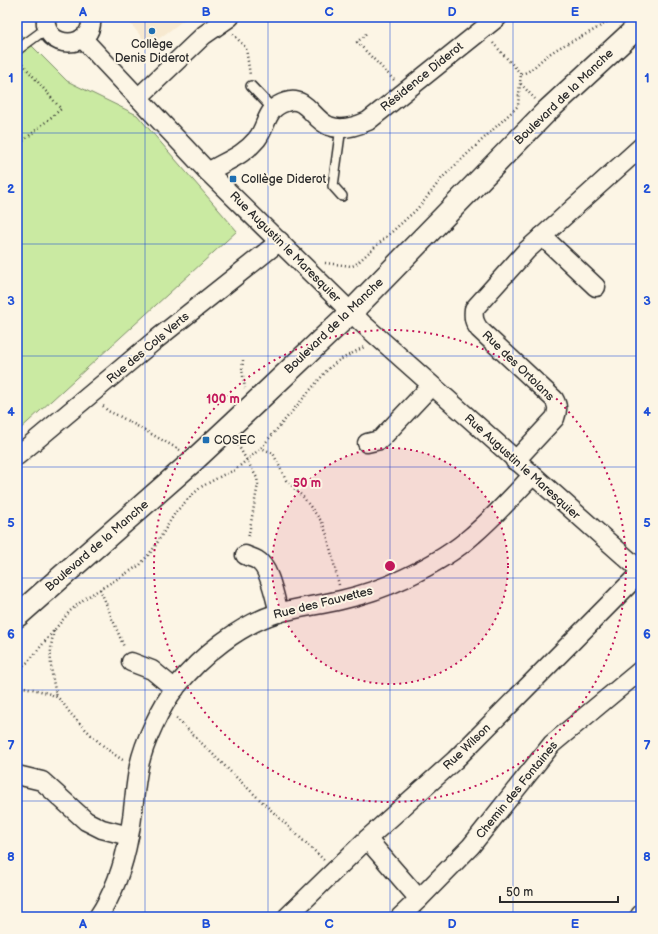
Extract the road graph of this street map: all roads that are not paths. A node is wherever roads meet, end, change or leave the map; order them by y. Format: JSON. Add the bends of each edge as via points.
{"nodes":[{"id":1,"x":91,"y":17,"type":"edge"},
{"id":2,"x":498,"y":17,"type":"edge"},
{"id":3,"x":226,"y":20,"type":"edge"},
{"id":4,"x":46,"y":22,"type":"edge"},
{"id":5,"x":641,"y":24,"type":"edge"},
{"id":6,"x":82,"y":38,"type":"junction"},
{"id":7,"x":17,"y":50,"type":"edge"},
{"id":8,"x":251,"y":86,"type":"road end"},
{"id":9,"x":138,"y":98,"type":"junction"},
{"id":10,"x":273,"y":109,"type":"junction"},
{"id":11,"x":341,"y":127,"type":"junction"},
{"id":12,"x":641,"y":147,"type":"edge"},
{"id":13,"x":208,"y":172,"type":"junction"},
{"id":14,"x":342,"y":196,"type":"dead end"},
{"id":15,"x":542,"y":236,"type":"junction"},
{"id":16,"x":280,"y":241,"type":"junction"},
{"id":17,"x":596,"y":287,"type":"dead end"},
{"id":18,"x":350,"y":312,"type":"junction"},
{"id":19,"x":431,"y":386,"type":"junction"},
{"id":20,"x":367,"y":442,"type":"dead end"},
{"id":21,"x":17,"y":456,"type":"edge"},
{"id":22,"x":515,"y":461,"type":"junction"},
{"id":23,"x":532,"y":476,"type":"junction"},
{"id":24,"x":245,"y":555,"type":"road end"},
{"id":25,"x":641,"y":572,"type":"edge"},
{"id":26,"x":279,"y":613,"type":"junction"},
{"id":27,"x":17,"y":616,"type":"edge"},
{"id":28,"x":131,"y":662,"type":"road end"},
{"id":29,"x":641,"y":670,"type":"edge"},
{"id":30,"x":175,"y":689,"type":"junction"},
{"id":31,"x":17,"y":775,"type":"edge"},
{"id":32,"x":129,"y":836,"type":"junction"},
{"id":33,"x":367,"y":839,"type":"junction"},
{"id":34,"x":420,"y":899,"type":"junction"},
{"id":35,"x":641,"y":914,"type":"edge"},
{"id":36,"x":98,"y":917,"type":"edge"},
{"id":37,"x":287,"y":917,"type":"edge"},
{"id":38,"x":400,"y":917,"type":"edge"},
{"id":39,"x":639,"y":917,"type":"edge"}],
"edges":[{"from":1,"to":6,"type":"street","via":[[90,28]]},
{"from":2,"to":11,"type":"street","name":"Résidence Diderot","via":[[368,120],[359,125]]},
{"from":3,"to":9,"type":"street","via":[[204,35]]},
{"from":4,"to":6,"type":"street","via":[[50,34],[55,39],[69,43]]},
{"from":4,"to":7,"type":"lane"},
{"from":5,"to":18,"type":"main road","name":"Boulevard de la Manche","via":[[546,112]]},
{"from":6,"to":9,"type":"street","name":"Rue Augustin le Maresquier"},
{"from":8,"to":10,"type":"lane"},
{"from":9,"to":13,"type":"street","name":"Rue Augustin le Maresquier"},
{"from":10,"to":11,"type":"street","name":"Résidence Diderot","via":[[294,100],[307,107],[324,124]]},
{"from":10,"to":13,"type":"street","via":[[251,146],[240,155]]},
{"from":11,"to":14,"type":"lane","via":[[333,186]]},
{"from":12,"to":15,"type":"street","name":"Rue des Ortolans"},
{"from":13,"to":16,"type":"street","name":"Rue Augustin le Maresquier"},
{"from":15,"to":17,"type":"street"},
{"from":15,"to":22,"type":"street","name":"Rue des Ortolans","via":[[474,309],[473,316],[479,329],[554,399],[557,405],[555,418]]},
{"from":16,"to":18,"type":"street","name":"Rue Augustin le Maresquier"},
{"from":16,"to":21,"type":"street","name":"Rue des Cols Verts","via":[[153,342]]},
{"from":18,"to":19,"type":"street","name":"Rue Augustin le Maresquier"},
{"from":18,"to":27,"type":"main road","name":"Boulevard de la Manche","via":[[193,461]]},
{"from":19,"to":20,"type":"street","via":[[380,440]]},
{"from":19,"to":22,"type":"street","name":"Rue Augustin le Maresquier"},
{"from":22,"to":23,"type":"street","name":"Rue Augustin le Maresquier"},
{"from":23,"to":25,"type":"street","name":"Rue Augustin le Maresquier"},
{"from":23,"to":26,"type":"street","name":"Rue des Fauvettes","via":[[473,535],[452,551],[406,578],[342,600]]},
{"from":24,"to":26,"type":"street","via":[[258,560],[265,568]]},
{"from":25,"to":33,"type":"street","name":"Rue Wilson","via":[[455,760]]},
{"from":26,"to":30,"type":"street","name":"Rue des Fauvettes","via":[[262,619],[228,639],[200,662]]},
{"from":28,"to":30,"type":"street","via":[[152,670]]},
{"from":29,"to":34,"type":"street","name":"Chemin des Fontaines","via":[[552,744],[471,846]]},
{"from":30,"to":32,"type":"street","name":"Rue des Fauvettes","via":[[150,732],[139,766]]},
{"from":31,"to":32,"type":"street","via":[[42,781],[86,821],[102,830]]},
{"from":32,"to":36,"type":"street","name":"Rue des Fauvettes","via":[[123,863]]},
{"from":33,"to":34,"type":"street"},
{"from":33,"to":37,"type":"street","name":"Rue Wilson"},
{"from":34,"to":38,"type":"street","name":"Chemin des Fontaines"},
{"from":35,"to":39,"type":"street"}]}
